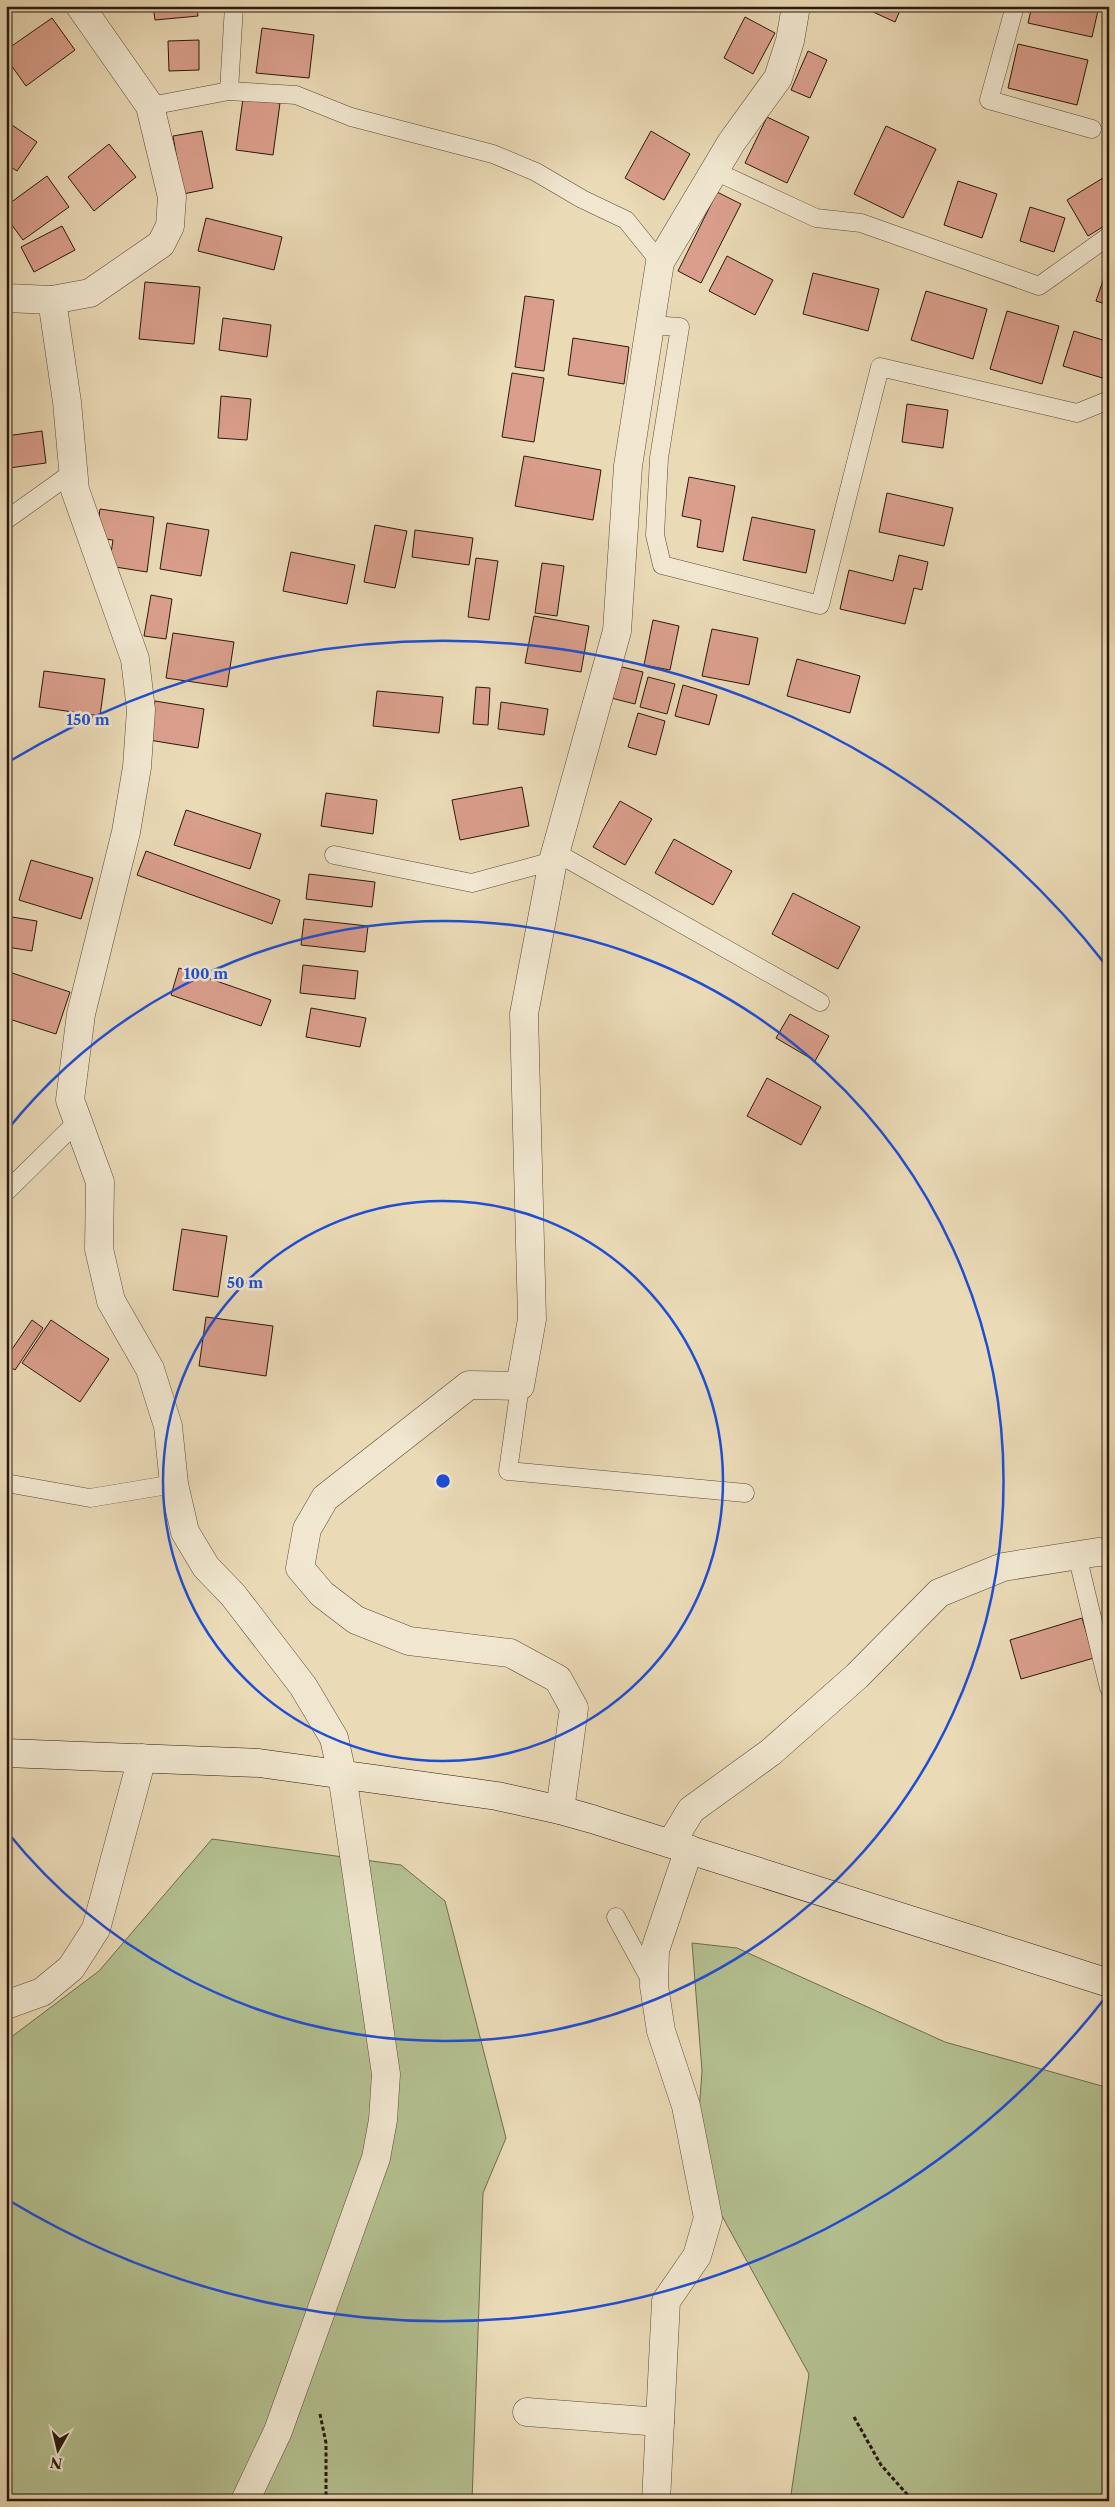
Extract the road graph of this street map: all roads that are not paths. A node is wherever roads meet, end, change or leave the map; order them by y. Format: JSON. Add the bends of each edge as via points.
{"nodes":[{"id":1,"x":80,"y":6,"type":"edge"},
{"id":2,"x":234,"y":6,"type":"edge"},
{"id":3,"x":796,"y":6,"type":"edge"},
{"id":4,"x":1015,"y":6,"type":"edge"},
{"id":5,"x":229,"y":91,"type":"junction"},
{"id":6,"x":150,"y":106,"type":"junction"},
{"id":7,"x":1092,"y":129,"type":"dead end"},
{"id":8,"x":715,"y":171,"type":"junction"},
{"id":9,"x":1109,"y":236,"type":"edge"},
{"id":10,"x":660,"y":262,"type":"junction"},
{"id":11,"x":6,"y":298,"type":"edge"},
{"id":12,"x":52,"y":300,"type":"junction"},
{"id":13,"x":651,"y":325,"type":"junction"},
{"id":14,"x":1109,"y":400,"type":"edge"},
{"id":15,"x":73,"y":472,"type":"junction"},
{"id":16,"x":6,"y":520,"type":"edge"},
{"id":17,"x":334,"y":855,"type":"dead end"},
{"id":18,"x":554,"y":856,"type":"junction"},
{"id":19,"x":820,"y":1002,"type":"dead end"},
{"id":20,"x":78,"y":1121,"type":"junction"},
{"id":21,"x":6,"y":1192,"type":"edge"},
{"id":22,"x":520,"y":1386,"type":"junction"},
{"id":23,"x":6,"y":1483,"type":"edge"},
{"id":24,"x":174,"y":1484,"type":"junction"},
{"id":25,"x":745,"y":1493,"type":"dead end"},
{"id":26,"x":1109,"y":1553,"type":"edge"},
{"id":27,"x":1077,"y":1556,"type":"junction"},
{"id":28,"x":1109,"y":1688,"type":"edge"},
{"id":29,"x":6,"y":1753,"type":"edge"},
{"id":30,"x":142,"y":1758,"type":"junction"},
{"id":31,"x":342,"y":1774,"type":"junction"},
{"id":32,"x":560,"y":1810,"type":"junction"},
{"id":33,"x":680,"y":1846,"type":"junction"},
{"id":34,"x":616,"y":1917,"type":"dead end"},
{"id":35,"x":1109,"y":1983,"type":"edge"},
{"id":36,"x":654,"y":1986,"type":"junction"},
{"id":37,"x":6,"y":2006,"type":"edge"},
{"id":38,"x":527,"y":2412,"type":"dead end"},
{"id":39,"x":660,"y":2422,"type":"junction"},
{"id":40,"x":245,"y":2501,"type":"edge"},
{"id":41,"x":656,"y":2501,"type":"edge"}],
"edges":[{"from":1,"to":6,"type":"street"},
{"from":2,"to":5,"type":"lane"},
{"from":3,"to":8,"type":"street","via":[[778,78]]},
{"from":4,"to":7,"type":"lane","via":[[989,100]]},
{"from":5,"to":6,"type":"lane"},
{"from":5,"to":10,"type":"lane","via":[[296,95],[351,117],[493,154],[536,172],[626,220]]},
{"from":6,"to":12,"type":"street","via":[[172,197],[170,226],[161,244],[90,293]]},
{"from":8,"to":9,"type":"lane","via":[[816,218],[861,223],[1039,286]]},
{"from":8,"to":10,"type":"street"},
{"from":10,"to":13,"type":"street"},
{"from":11,"to":12,"type":"street"},
{"from":12,"to":15,"type":"street"},
{"from":13,"to":14,"type":"lane","via":[[680,327],[659,458],[655,535],[662,564],[820,605],[880,367],[1078,413]]},
{"from":13,"to":18,"type":"street","via":[[628,466],[617,631]]},
{"from":15,"to":16,"type":"lane"},
{"from":15,"to":20,"type":"street","via":[[75,490],[135,658],[141,710],[137,767],[126,832],[81,1014],[70,1100]]},
{"from":17,"to":18,"type":"lane","via":[[472,883]]},
{"from":18,"to":19,"type":"lane"},
{"from":18,"to":22,"type":"street","via":[[524,1014],[532,1319]]},
{"from":20,"to":21,"type":"lane"},
{"from":20,"to":24,"type":"street","via":[[100,1182],[99,1249],[111,1301],[150,1369],[168,1426]]},
{"from":22,"to":25,"type":"lane","via":[[508,1471]]},
{"from":22,"to":32,"type":"street","via":[[469,1385],[325,1498],[307,1529],[300,1568],[322,1594],[356,1620],[409,1641],[510,1653],[558,1679],[574,1708]]},
{"from":23,"to":24,"type":"lane","via":[[90,1498]]},
{"from":24,"to":31,"type":"street","via":[[184,1532],[206,1567],[233,1595],[303,1686],[334,1738]]},
{"from":26,"to":27,"type":"street"},
{"from":27,"to":28,"type":"lane"},
{"from":27,"to":33,"type":"street","via":[[1003,1567],[939,1593],[857,1676],[778,1745],[691,1810]]},
{"from":29,"to":30,"type":"street"},
{"from":30,"to":31,"type":"street","via":[[259,1763]]},
{"from":30,"to":37,"type":"street","via":[[96,1929],[71,1968],[42,1992]]},
{"from":31,"to":32,"type":"street","via":[[496,1796]]},
{"from":31,"to":40,"type":"street","via":[[386,2074],[383,2120],[376,2158],[278,2431]]},
{"from":32,"to":33,"type":"street"},
{"from":33,"to":35,"type":"street"},
{"from":33,"to":36,"type":"street","via":[[655,1950]]},
{"from":34,"to":36,"type":"lane"},
{"from":36,"to":39,"type":"street","via":[[661,2031],[686,2106],[708,2218],[697,2256],[666,2301]]},
{"from":38,"to":39,"type":"street"},
{"from":39,"to":41,"type":"street"}]}
